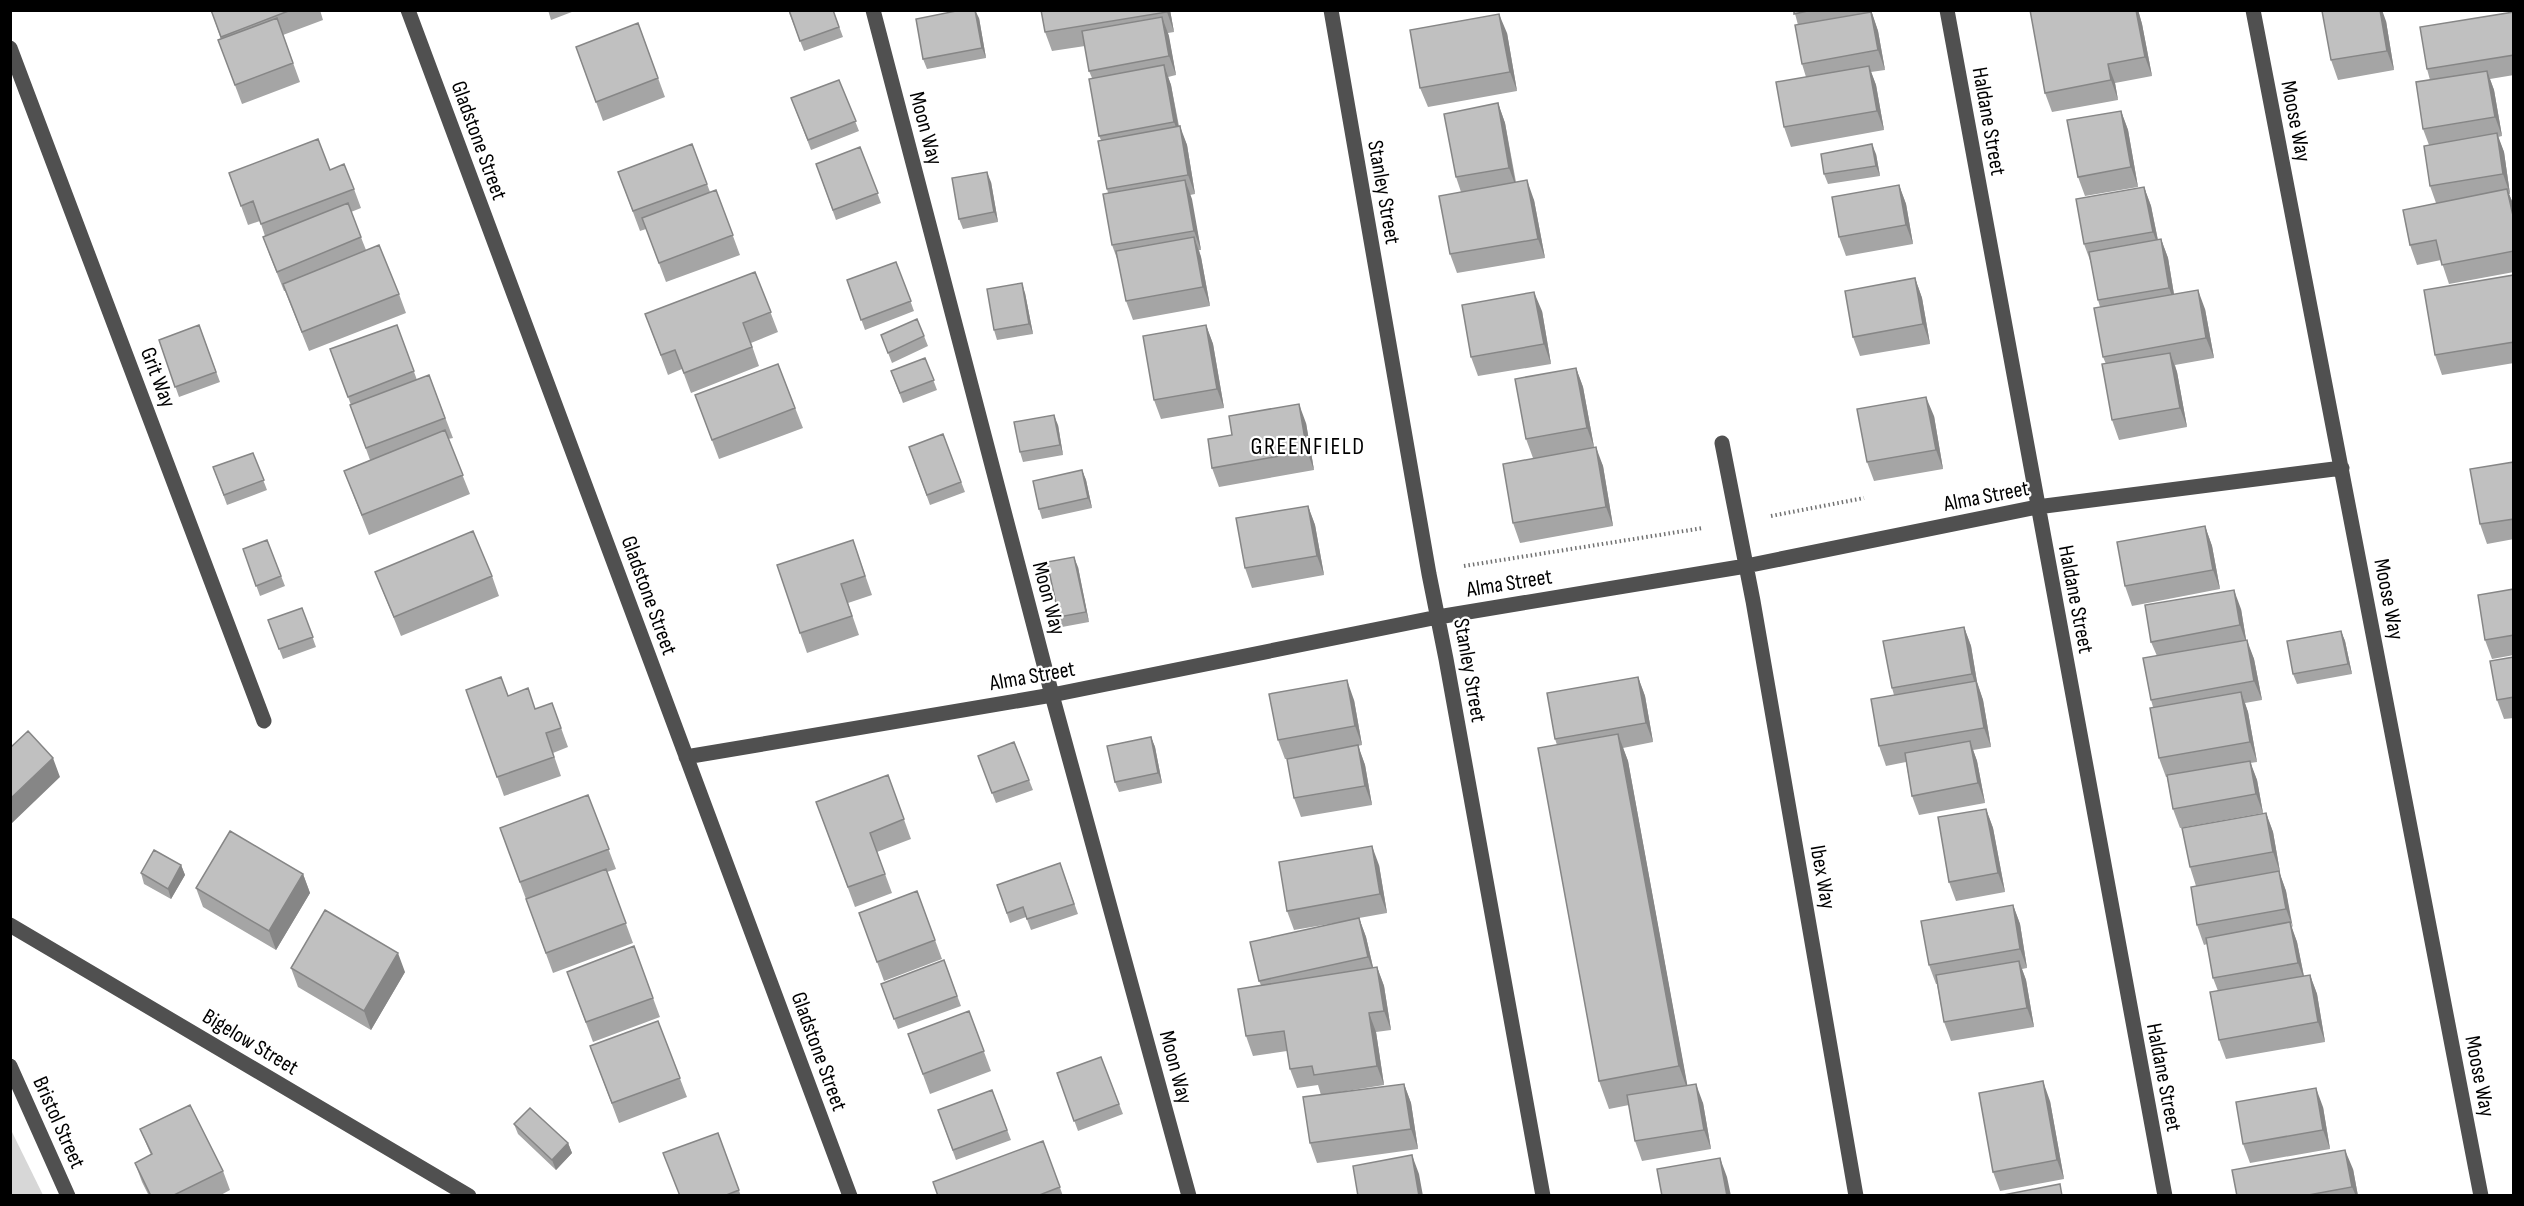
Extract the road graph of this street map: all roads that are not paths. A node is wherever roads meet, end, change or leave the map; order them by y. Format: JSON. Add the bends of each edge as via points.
{"nodes":[{"id":1,"x":408,"y":10,"type":"edge"},
{"id":2,"x":873,"y":10,"type":"edge"},
{"id":3,"x":1331,"y":10,"type":"edge"},
{"id":4,"x":1947,"y":10,"type":"edge"},
{"id":5,"x":2253,"y":10,"type":"edge"},
{"id":6,"x":10,"y":48,"type":"edge"},
{"id":7,"x":1722,"y":443,"type":"dead end"},
{"id":8,"x":2342,"y":468,"type":"junction"},
{"id":9,"x":2037,"y":507,"type":"junction"},
{"id":10,"x":1746,"y":566,"type":"junction"},
{"id":11,"x":1438,"y":617,"type":"junction"},
{"id":12,"x":1052,"y":695,"type":"junction"},
{"id":13,"x":264,"y":721,"type":"dead end"},
{"id":14,"x":686,"y":757,"type":"junction"},
{"id":15,"x":10,"y":925,"type":"edge"},
{"id":16,"x":10,"y":1066,"type":"edge"},
{"id":17,"x":68,"y":1196,"type":"edge"},
{"id":18,"x":469,"y":1196,"type":"edge"},
{"id":19,"x":850,"y":1196,"type":"edge"},
{"id":20,"x":1189,"y":1196,"type":"edge"},
{"id":21,"x":1544,"y":1196,"type":"edge"},
{"id":22,"x":1856,"y":1196,"type":"edge"},
{"id":23,"x":2164,"y":1196,"type":"edge"},
{"id":24,"x":2481,"y":1196,"type":"edge"}],
"edges":[{"from":1,"to":14,"type":"street","name":"Gladstone Street"},
{"from":2,"to":12,"type":"street","name":"Moon Way"},
{"from":3,"to":11,"type":"street","name":"Stanley Street"},
{"from":4,"to":9,"type":"street","name":"Haldane Street"},
{"from":5,"to":8,"type":"street","name":"Moose Way"},
{"from":6,"to":13,"type":"street","name":"Grit Way"},
{"from":7,"to":10,"type":"street","name":"Ibex Way"},
{"from":8,"to":9,"type":"street","name":"Alma Street"},
{"from":8,"to":24,"type":"street","name":"Moose Way"},
{"from":9,"to":10,"type":"street","name":"Alma Street"},
{"from":9,"to":23,"type":"street","name":"Haldane Street"},
{"from":10,"to":11,"type":"street","name":"Alma Street"},
{"from":10,"to":22,"type":"street","name":"Ibex Way"},
{"from":11,"to":12,"type":"street","name":"Alma Street"},
{"from":11,"to":21,"type":"street","name":"Stanley Street"},
{"from":12,"to":14,"type":"street","name":"Alma Street"},
{"from":12,"to":20,"type":"street","name":"Moon Way"},
{"from":14,"to":19,"type":"street","name":"Gladstone Street"},
{"from":15,"to":18,"type":"street","name":"Bigelow Street"},
{"from":16,"to":17,"type":"street","name":"Bristol Street"}]}
